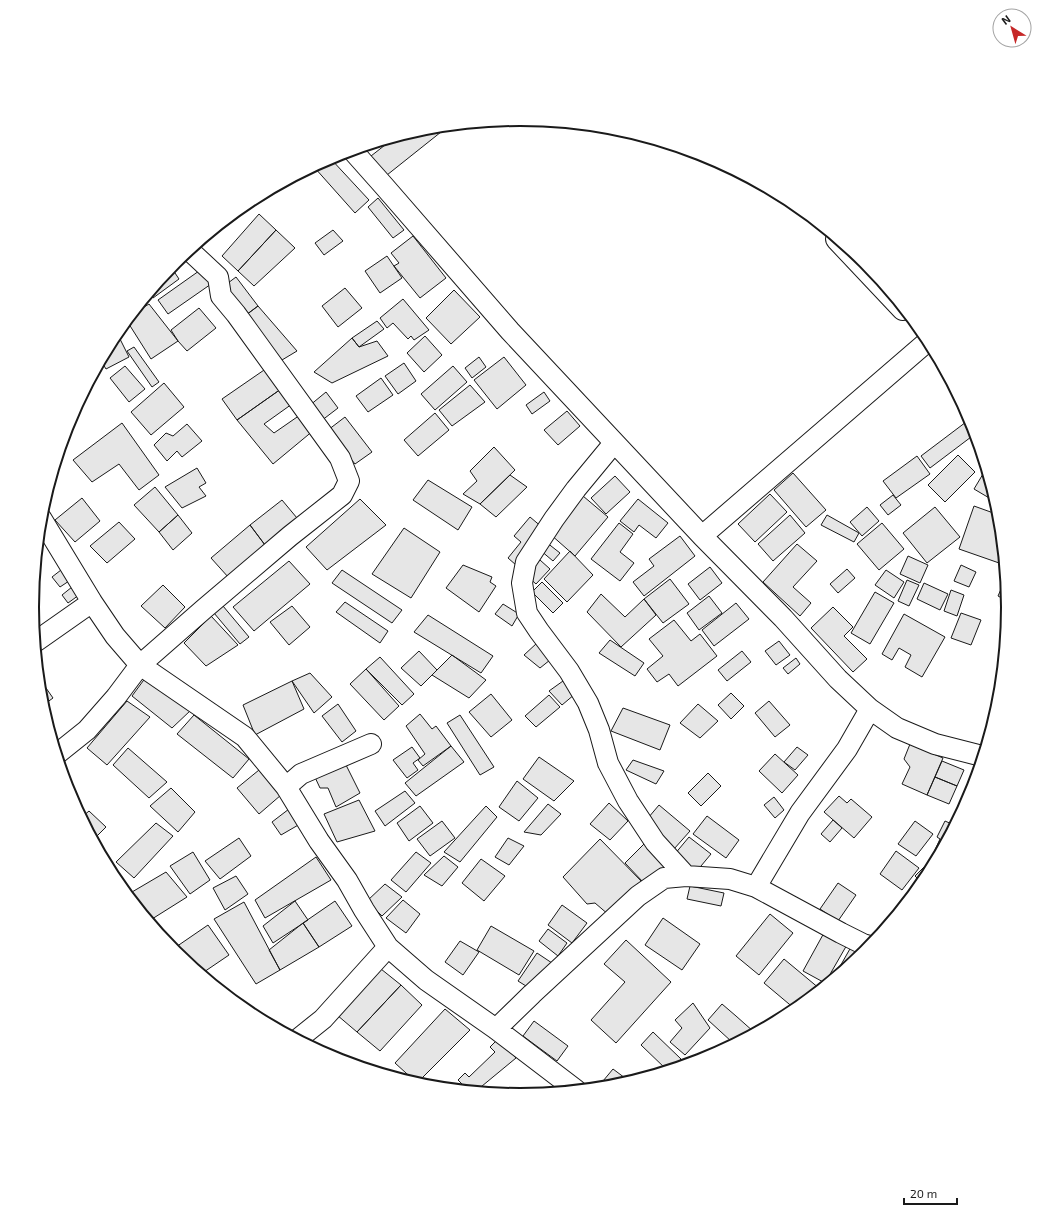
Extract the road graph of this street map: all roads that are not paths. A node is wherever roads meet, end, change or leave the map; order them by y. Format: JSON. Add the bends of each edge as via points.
{"nodes":[{"id":1,"x":357,"y":155,"type":"edge"},
{"id":2,"x":193,"y":254,"type":"edge"},
{"id":3,"x":923,"y":345,"type":"edge"},
{"id":4,"x":614,"y":443,"type":"junction"},
{"id":5,"x":46,"y":526,"type":"edge"},
{"id":6,"x":702,"y":536,"type":"junction"},
{"id":7,"x":92,"y":602,"type":"junction"},
{"id":8,"x":40,"y":638,"type":"edge"},
{"id":9,"x":140,"y":665,"type":"junction"},
{"id":10,"x":870,"y":709,"type":"junction"},
{"id":11,"x":371,"y":744,"type":"dead end"},
{"id":12,"x":61,"y":751,"type":"edge"},
{"id":13,"x":977,"y":755,"type":"edge"},
{"id":14,"x":286,"y":787,"type":"junction"},
{"id":15,"x":686,"y":876,"type":"junction"},
{"id":16,"x":756,"y":887,"type":"junction"},
{"id":17,"x":864,"y":943,"type":"edge"},
{"id":18,"x":388,"y":947,"type":"junction"},
{"id":19,"x":496,"y":1029,"type":"junction"},
{"id":20,"x":302,"y":1036,"type":"edge"},
{"id":21,"x":570,"y":1085,"type":"edge"}],
"edges":[{"from":1,"to":4,"type":"street","via":[[510,331]]},
{"from":2,"to":9,"type":"street","via":[[218,277],[222,296],[340,458],[349,481],[342,495],[209,604]]},
{"from":3,"to":6,"type":"street"},
{"from":4,"to":6,"type":"street"},
{"from":4,"to":15,"type":"street","via":[[554,519],[526,562],[522,583],[527,613],[569,671],[588,703],[608,763],[628,801],[655,842]]},
{"from":5,"to":7,"type":"street"},
{"from":6,"to":10,"type":"street","via":[[838,679]]},
{"from":7,"to":8,"type":"street"},
{"from":7,"to":9,"type":"street","via":[[115,636]]},
{"from":9,"to":12,"type":"street","via":[[87,730]]},
{"from":9,"to":14,"type":"street","via":[[245,737]]},
{"from":10,"to":13,"type":"street","via":[[898,728],[935,744]]},
{"from":10,"to":16,"type":"street","via":[[847,749],[800,813]]},
{"from":11,"to":14,"type":"street","via":[[301,774]]},
{"from":14,"to":18,"type":"street"},
{"from":15,"to":16,"type":"street","via":[[730,879]]},
{"from":15,"to":19,"type":"street","via":[[664,878],[638,896]]},
{"from":16,"to":17,"type":"street"},
{"from":18,"to":19,"type":"street","via":[[426,980]]},
{"from":18,"to":20,"type":"street","via":[[323,1019]]},
{"from":19,"to":21,"type":"street"}]}
